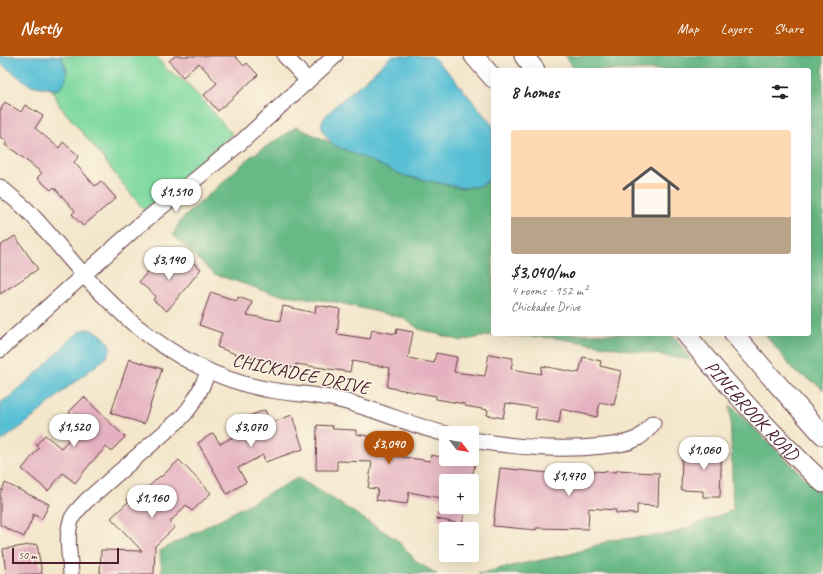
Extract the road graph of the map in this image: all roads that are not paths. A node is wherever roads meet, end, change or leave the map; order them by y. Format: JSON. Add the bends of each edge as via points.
{"nodes":[{"id":1,"x":285,"y":56,"type":"edge"},
{"id":2,"x":335,"y":56,"type":"edge"},
{"id":3,"x":474,"y":56,"type":"edge"},
{"id":4,"x":524,"y":56,"type":"edge"},
{"id":5,"x":533,"y":68,"type":"edge"},
{"id":6,"x":491,"y":76,"type":"edge"},
{"id":7,"x":308,"y":82,"type":"junction"},
{"id":8,"x":0,"y":186,"type":"edge"},
{"id":9,"x":84,"y":275,"type":"junction"},
{"id":10,"x":688,"y":336,"type":"edge"},
{"id":11,"x":736,"y":336,"type":"edge"},
{"id":12,"x":0,"y":350,"type":"edge"},
{"id":13,"x":208,"y":372,"type":"junction"},
{"id":14,"x":654,"y":423,"type":"dead end"},
{"id":15,"x":439,"y":432,"type":"edge"},
{"id":16,"x":823,"y":435,"type":"edge"},
{"id":17,"x":479,"y":441,"type":"edge"},
{"id":18,"x":823,"y":483,"type":"edge"},
{"id":19,"x":71,"y":574,"type":"edge"}],
"edges":[{"from":1,"to":7,"type":"street"},
{"from":2,"to":7,"type":"street"},
{"from":3,"to":6,"type":"street"},
{"from":4,"to":5,"type":"street"},
{"from":7,"to":9,"type":"street"},
{"from":8,"to":9,"type":"street","name":"CHICKADEE DRIVE","via":[[46,230]]},
{"from":9,"to":12,"type":"street"},
{"from":9,"to":13,"type":"street","name":"CHICKADEE DRIVE","via":[[135,325],[178,356]]},
{"from":10,"to":18,"type":"street","name":"PINEBROOK ROAD","via":[[768,429]]},
{"from":11,"to":16,"type":"street","name":"PINEBROOK ROAD"},
{"from":13,"to":15,"type":"street","name":"CHICKADEE DRIVE","via":[[257,387],[324,396],[364,406]]},
{"from":13,"to":19,"type":"street","via":[[188,411],[86,501],[75,514],[70,524],[68,540]]},
{"from":14,"to":17,"type":"street","via":[[645,433],[632,441],[593,447],[559,448]]}]}
